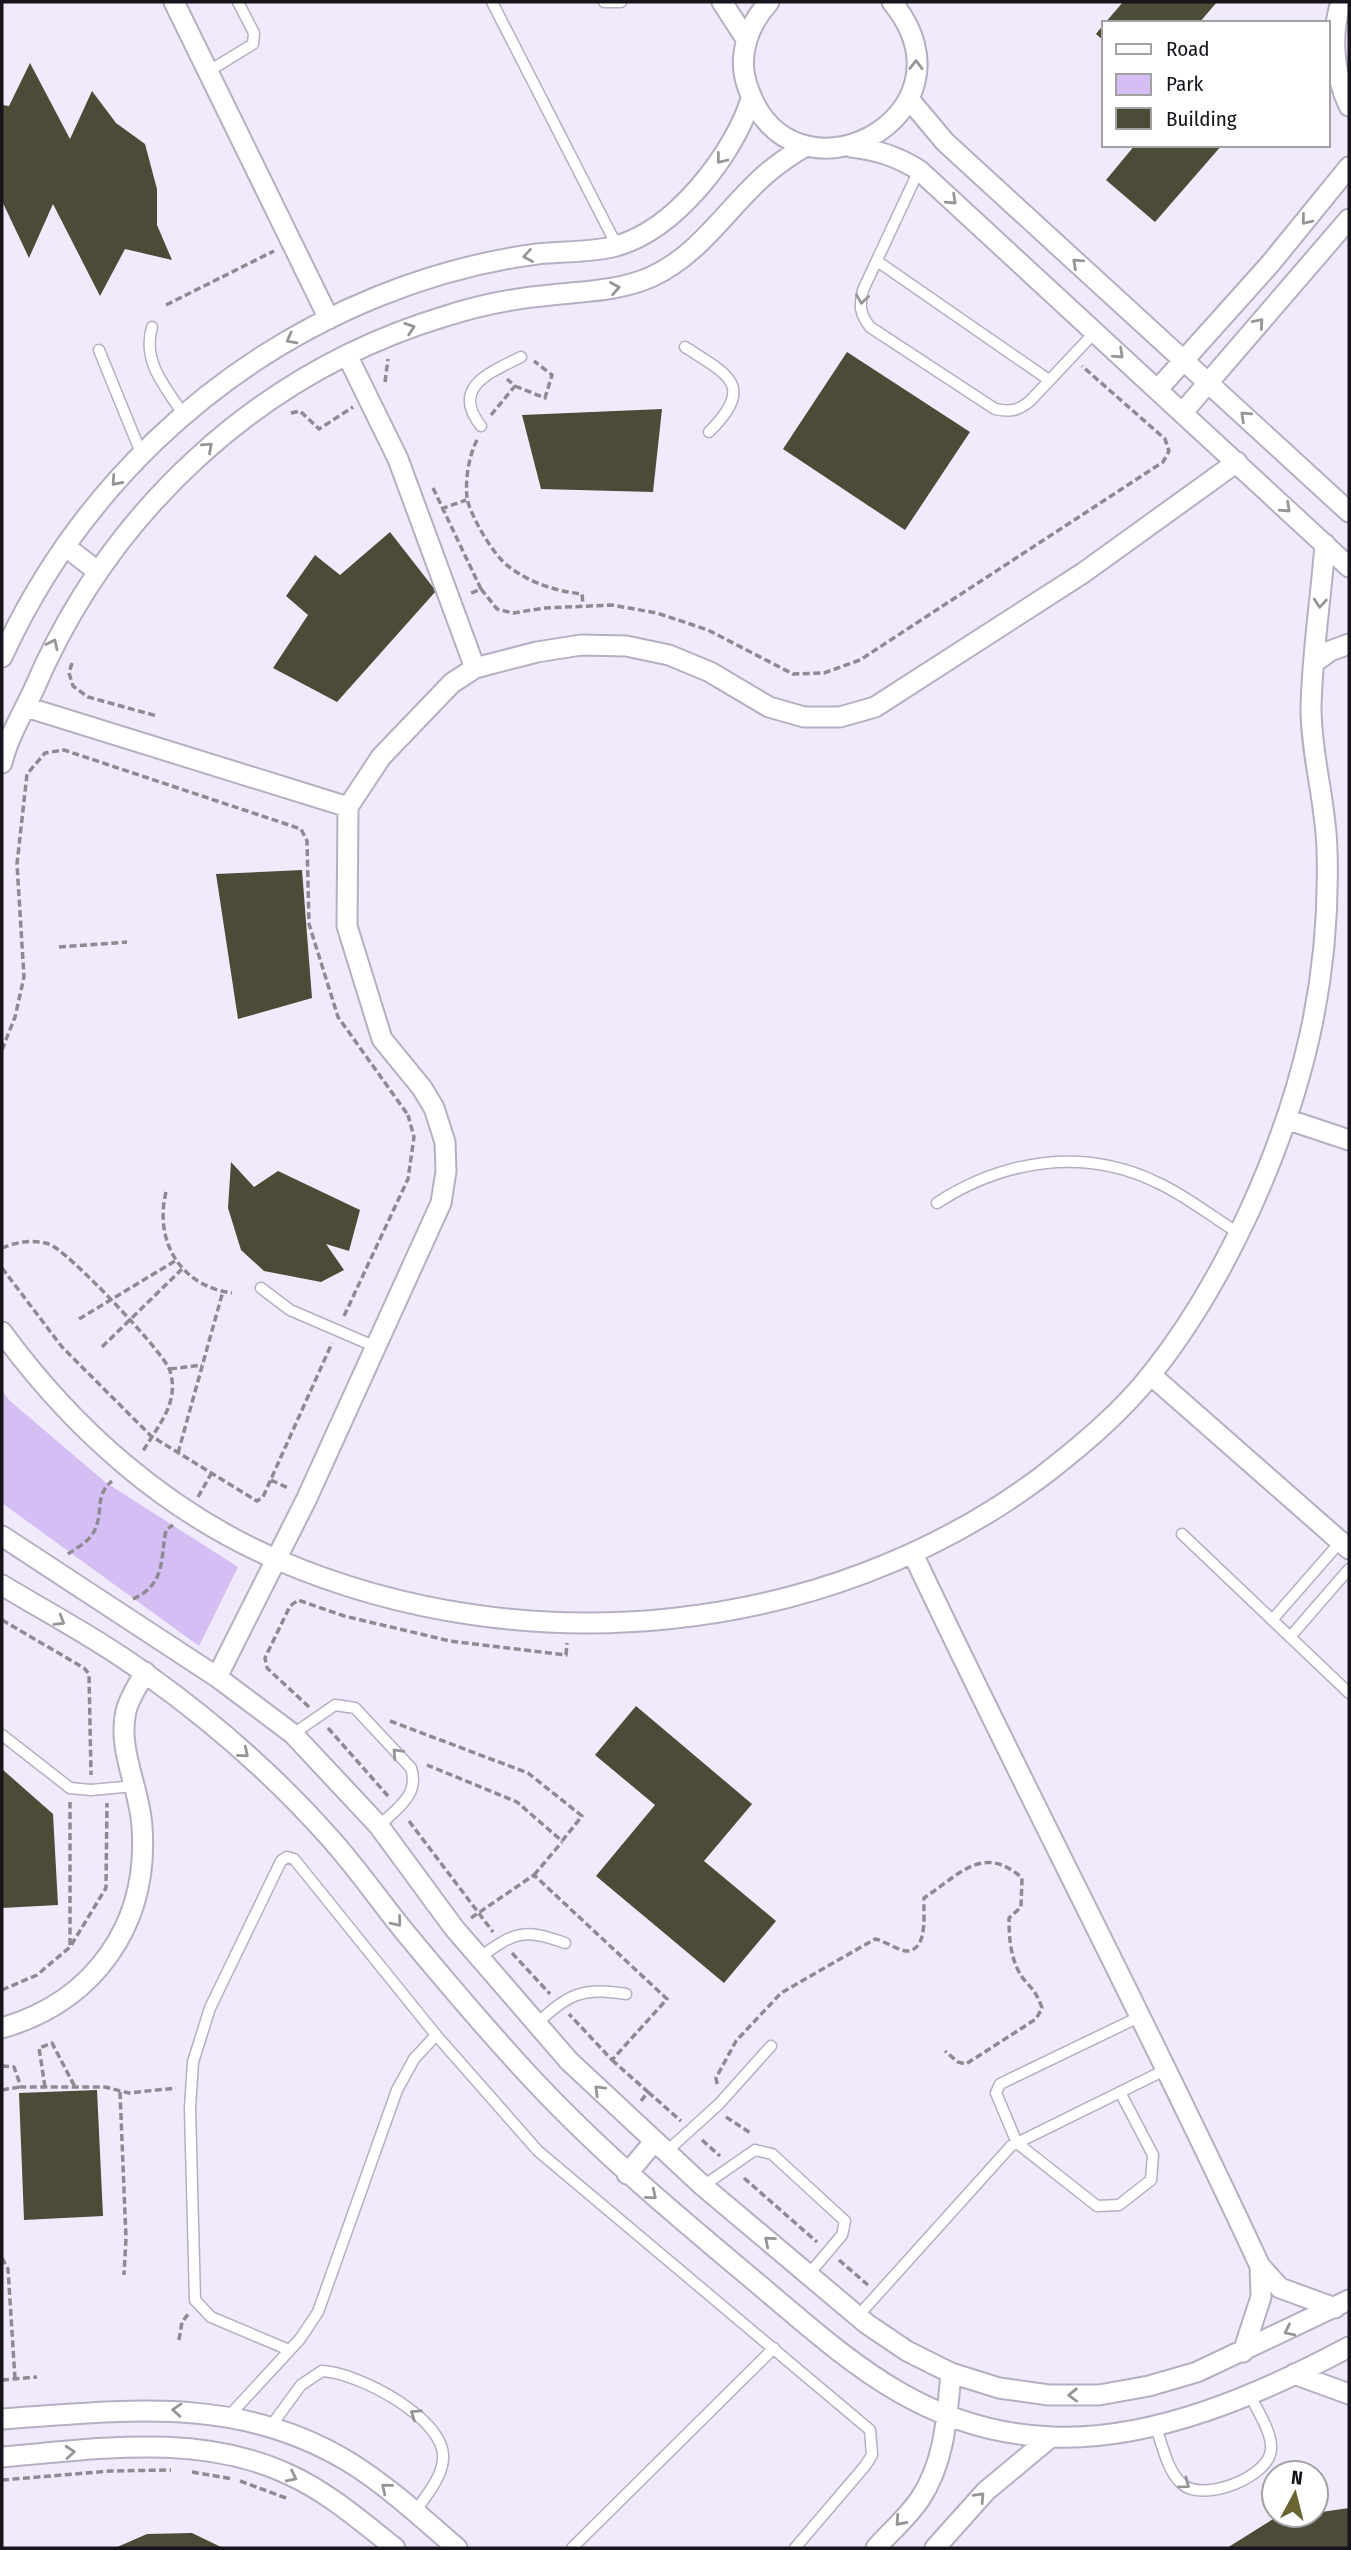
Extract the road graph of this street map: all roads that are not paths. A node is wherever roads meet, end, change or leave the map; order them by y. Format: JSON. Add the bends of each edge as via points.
{"nodes":[{"id":1,"x":174,"y":2,"type":"edge"},
{"id":2,"x":238,"y":2,"type":"edge"},
{"id":3,"x":492,"y":2,"type":"edge"},
{"id":4,"x":604,"y":2,"type":"edge"},
{"id":5,"x":621,"y":2,"type":"edge"},
{"id":6,"x":722,"y":2,"type":"edge"},
{"id":7,"x":769,"y":2,"type":"edge"},
{"id":8,"x":892,"y":2,"type":"edge"},
{"id":9,"x":913,"y":2,"type":"edge"},
{"id":10,"x":1341,"y":2,"type":"edge"},
{"id":11,"x":908,"y":24,"type":"junction"},
{"id":12,"x":747,"y":39,"type":"junction"},
{"id":13,"x":209,"y":71,"type":"junction"},
{"id":14,"x":751,"y":99,"type":"junction"},
{"id":15,"x":909,"y":99,"type":"junction"},
{"id":16,"x":1349,"y":106,"type":"edge"},
{"id":17,"x":806,"y":146,"type":"junction"},
{"id":18,"x":851,"y":147,"type":"junction"},
{"id":19,"x":1349,"y":167,"type":"edge"},
{"id":20,"x":919,"y":170,"type":"junction"},
{"id":21,"x":1349,"y":219,"type":"edge"},
{"id":22,"x":617,"y":246,"type":"junction"},
{"id":23,"x":877,"y":261,"type":"junction"},
{"id":24,"x":329,"y":319,"type":"junction"},
{"id":25,"x":152,"y":327,"type":"dead end"},
{"id":26,"x":1095,"y":332,"type":"junction"},
{"id":27,"x":685,"y":347,"type":"dead end"},
{"id":28,"x":99,"y":350,"type":"dead end"},
{"id":29,"x":347,"y":355,"type":"junction"},
{"id":30,"x":521,"y":356,"type":"dead end"},
{"id":31,"x":1184,"y":360,"type":"junction"},
{"id":32,"x":1049,"y":380,"type":"junction"},
{"id":33,"x":1209,"y":383,"type":"junction"},
{"id":34,"x":1158,"y":389,"type":"junction"},
{"id":35,"x":1183,"y":412,"type":"junction"},
{"id":36,"x":183,"y":414,"type":"junction"},
{"id":37,"x":483,"y":427,"type":"road end"},
{"id":38,"x":709,"y":432,"type":"dead end"},
{"id":39,"x":141,"y":453,"type":"junction"},
{"id":40,"x":1237,"y":462,"type":"junction"},
{"id":41,"x":1349,"y":512,"type":"edge"},
{"id":42,"x":1325,"y":544,"type":"junction"},
{"id":43,"x":65,"y":546,"type":"junction"},
{"id":44,"x":1349,"y":567,"type":"edge"},
{"id":45,"x":97,"y":571,"type":"junction"},
{"id":46,"x":1349,"y":644,"type":"edge"},
{"id":47,"x":2,"y":657,"type":"edge"},
{"id":48,"x":1315,"y":662,"type":"junction"},
{"id":49,"x":475,"y":668,"type":"junction"},
{"id":50,"x":26,"y":707,"type":"junction"},
{"id":51,"x":2,"y":763,"type":"edge"},
{"id":52,"x":348,"y":807,"type":"junction"},
{"id":53,"x":1286,"y":1119,"type":"junction"},
{"id":54,"x":1349,"y":1140,"type":"edge"},
{"id":55,"x":937,"y":1203,"type":"dead end"},
{"id":56,"x":1238,"y":1233,"type":"junction"},
{"id":57,"x":261,"y":1289,"type":"dead end"},
{"id":58,"x":2,"y":1332,"type":"edge"},
{"id":59,"x":376,"y":1347,"type":"junction"},
{"id":60,"x":1151,"y":1375,"type":"junction"},
{"id":61,"x":1182,"y":1534,"type":"dead end"},
{"id":62,"x":2,"y":1536,"type":"edge"},
{"id":63,"x":1345,"y":1545,"type":"edge"},
{"id":64,"x":914,"y":1554,"type":"junction"},
{"id":65,"x":276,"y":1560,"type":"junction"},
{"id":66,"x":1349,"y":1569,"type":"edge"},
{"id":67,"x":2,"y":1585,"type":"edge"},
{"id":68,"x":1272,"y":1620,"type":"junction"},
{"id":69,"x":1290,"y":1637,"type":"junction"},
{"id":70,"x":145,"y":1672,"type":"junction"},
{"id":71,"x":217,"y":1676,"type":"junction"},
{"id":72,"x":1349,"y":1693,"type":"edge"},
{"id":73,"x":293,"y":1734,"type":"junction"},
{"id":74,"x":2,"y":1735,"type":"edge"},
{"id":75,"x":134,"y":1786,"type":"junction"},
{"id":76,"x":379,"y":1826,"type":"junction"},
{"id":77,"x":565,"y":1943,"type":"dead end"},
{"id":78,"x":479,"y":1958,"type":"junction"},
{"id":79,"x":626,"y":1994,"type":"dead end"},
{"id":80,"x":1141,"y":2016,"type":"junction"},
{"id":81,"x":536,"y":2024,"type":"junction"},
{"id":82,"x":2,"y":2028,"type":"edge"},
{"id":83,"x":436,"y":2035,"type":"junction"},
{"id":84,"x":771,"y":2046,"type":"dead end"},
{"id":85,"x":1167,"y":2069,"type":"junction"},
{"id":86,"x":1120,"y":2092,"type":"junction"},
{"id":87,"x":1017,"y":2143,"type":"junction"},
{"id":88,"x":660,"y":2148,"type":"junction"},
{"id":89,"x":627,"y":2174,"type":"junction"},
{"id":90,"x":703,"y":2186,"type":"junction"},
{"id":91,"x":1260,"y":2266,"type":"junction"},
{"id":92,"x":808,"y":2274,"type":"junction"},
{"id":93,"x":1342,"y":2304,"type":"edge"},
{"id":94,"x":858,"y":2316,"type":"junction"},
{"id":95,"x":1349,"y":2347,"type":"edge"},
{"id":96,"x":774,"y":2348,"type":"junction"},
{"id":97,"x":289,"y":2350,"type":"junction"},
{"id":98,"x":1244,"y":2352,"type":"junction"},
{"id":99,"x":951,"y":2373,"type":"junction"},
{"id":100,"x":1294,"y":2374,"type":"junction"},
{"id":101,"x":1249,"y":2393,"type":"junction"},
{"id":102,"x":1349,"y":2394,"type":"edge"},
{"id":103,"x":229,"y":2416,"type":"junction"},
{"id":104,"x":947,"y":2416,"type":"junction"},
{"id":105,"x":2,"y":2418,"type":"edge"},
{"id":106,"x":1155,"y":2425,"type":"junction"},
{"id":107,"x":271,"y":2426,"type":"junction"},
{"id":108,"x":1051,"y":2437,"type":"junction"},
{"id":109,"x":2,"y":2457,"type":"edge"},
{"id":110,"x":415,"y":2513,"type":"junction"},
{"id":111,"x":395,"y":2548,"type":"edge"},
{"id":112,"x":457,"y":2548,"type":"edge"},
{"id":113,"x":572,"y":2548,"type":"edge"},
{"id":114,"x":795,"y":2548,"type":"edge"},
{"id":115,"x":876,"y":2548,"type":"edge"},
{"id":116,"x":935,"y":2548,"type":"edge"}],
"edges":[{"from":1,"to":13,"type":"street"},
{"from":2,"to":13,"type":"lane","via":[[254,33],[253,44]]},
{"from":3,"to":22,"type":"lane"},
{"from":4,"to":5,"type":"lane"},
{"from":6,"to":12,"type":"street"},
{"from":7,"to":12,"type":"street","via":[[757,15]]},
{"from":8,"to":11,"type":"street"},
{"from":9,"to":11,"type":"street"},
{"from":10,"to":16,"type":"street","via":[[1335,62]]},
{"from":15,"to":11,"type":"street","one_way":true,"via":[[917,74],[916,48]]},
{"from":12,"to":14,"type":"street","via":[[744,69]]},
{"from":13,"to":24,"type":"street"},
{"from":14,"to":17,"type":"street","via":[[773,128]]},
{"from":14,"to":22,"type":"street","one_way":true,"via":[[744,122],[718,164],[662,223]]},
{"from":15,"to":18,"type":"street","via":[[895,120],[875,137]]},
{"from":31,"to":15,"type":"street","one_way":true,"via":[[945,142]]},
{"from":17,"to":18,"type":"street"},
{"from":29,"to":17,"type":"street","one_way":true,"via":[[447,315],[498,302],[625,286],[651,277],[676,263],[765,175]]},
{"from":18,"to":20,"type":"street","via":[[875,149]]},
{"from":19,"to":31,"type":"street","one_way":true},
{"from":20,"to":23,"type":"lane"},
{"from":20,"to":26,"type":"street","one_way":true},
{"from":33,"to":21,"type":"street","one_way":true},
{"from":22,"to":24,"type":"street","one_way":true,"via":[[470,267],[379,296]]},
{"from":23,"to":32,"type":"lane"},
{"from":23,"to":32,"type":"lane","one_way":true,"via":[[859,303],[870,327],[995,409],[1020,409]]},
{"from":24,"to":36,"type":"street","one_way":true,"via":[[278,346]]},
{"from":25,"to":36,"type":"lane","via":[[151,363]]},
{"from":26,"to":32,"type":"lane"},
{"from":26,"to":34,"type":"street","one_way":true},
{"from":27,"to":38,"type":"lane","via":[[726,374],[733,387],[734,401]]},
{"from":28,"to":39,"type":"lane"},
{"from":45,"to":29,"type":"street","one_way":true,"via":[[159,494],[221,435],[282,391]]},
{"from":29,"to":49,"type":"street","via":[[398,459]]},
{"from":30,"to":37,"type":"lane","via":[[473,387],[472,415]]},
{"from":31,"to":33,"type":"street"},
{"from":31,"to":34,"type":"street"},
{"from":33,"to":35,"type":"street"},
{"from":41,"to":33,"type":"street","one_way":true},
{"from":34,"to":35,"type":"street"},
{"from":35,"to":40,"type":"street"},
{"from":36,"to":39,"type":"street"},
{"from":39,"to":43,"type":"street","one_way":true},
{"from":40,"to":42,"type":"street","one_way":true},
{"from":40,"to":49,"type":"street","via":[[1083,573],[907,689],[875,707],[840,717],[804,717],[769,707],[710,672],[669,655],[626,646],[582,645]]},
{"from":42,"to":44,"type":"street"},
{"from":42,"to":48,"type":"street","one_way":true},
{"from":43,"to":45,"type":"street"},
{"from":43,"to":47,"type":"street","via":[[20,618]]},
{"from":50,"to":45,"type":"street","one_way":true,"via":[[56,636]]},
{"from":46,"to":48,"type":"street"},
{"from":48,"to":53,"type":"street","via":[[1312,740],[1327,843],[1328,937],[1314,1030]]},
{"from":49,"to":52,"type":"street","via":[[420,713],[380,757]]},
{"from":50,"to":51,"type":"street"},
{"from":50,"to":52,"type":"street"},
{"from":52,"to":59,"type":"street","via":[[347,926],[364,988],[382,1039],[422,1088],[445,1142],[442,1203]]},
{"from":53,"to":54,"type":"street"},
{"from":53,"to":56,"type":"street"},
{"from":55,"to":56,"type":"lane","via":[[1006,1169],[1082,1162],[1133,1172],[1156,1182]]},
{"from":56,"to":60,"type":"street","via":[[1206,1296]]},
{"from":57,"to":59,"type":"lane","via":[[290,1310]]},
{"from":58,"to":65,"type":"street","via":[[40,1383],[110,1453],[189,1512]]},
{"from":59,"to":65,"type":"street"},
{"from":60,"to":63,"type":"street"},
{"from":60,"to":64,"type":"street","via":[[1071,1454],[1001,1506]]},
{"from":61,"to":68,"type":"lane"},
{"from":62,"to":71,"type":"street"},
{"from":63,"to":68,"type":"lane"},
{"from":64,"to":65,"type":"street","via":[[811,1592],[705,1617],[568,1624],[486,1619],[379,1596]]},
{"from":64,"to":80,"type":"street"},
{"from":65,"to":71,"type":"street"},
{"from":66,"to":69,"type":"lane"},
{"from":67,"to":70,"type":"street","one_way":true},
{"from":68,"to":69,"type":"lane"},
{"from":69,"to":72,"type":"lane"},
{"from":70,"to":75,"type":"street","via":[[126,1710],[125,1748]]},
{"from":70,"to":89,"type":"street","one_way":true,"via":[[258,1765],[329,1837],[473,2013]]},
{"from":71,"to":73,"type":"street"},
{"from":73,"to":76,"type":"street"},
{"from":76,"to":73,"type":"lane","one_way":true,"via":[[413,1789],[414,1778],[411,1768],[355,1708],[335,1705]]},
{"from":74,"to":75,"type":"lane","via":[[70,1788]]},
{"from":75,"to":82,"type":"street","via":[[144,1862],[135,1901],[104,1963],[63,2002]]},
{"from":76,"to":78,"type":"street"},
{"from":77,"to":78,"type":"lane","via":[[515,1934]]},
{"from":78,"to":81,"type":"street"},
{"from":79,"to":81,"type":"lane","via":[[588,1990],[559,2004]]},
{"from":80,"to":85,"type":"street"},
{"from":80,"to":87,"type":"lane","via":[[1000,2084],[996,2093]]},
{"from":88,"to":81,"type":"street","one_way":true},
{"from":83,"to":96,"type":"lane","via":[[538,2151]]},
{"from":83,"to":97,"type":"lane","via":[[401,2082],[318,2312]]},
{"from":83,"to":97,"type":"lane","via":[[294,1859],[281,1861],[198,2040],[190,2085],[192,2288],[198,2304],[211,2317]]},
{"from":84,"to":88,"type":"lane","via":[[691,2130]]},
{"from":85,"to":86,"type":"lane"},
{"from":85,"to":91,"type":"street"},
{"from":86,"to":87,"type":"lane"},
{"from":86,"to":87,"type":"lane","via":[[1153,2155],[1151,2180],[1119,2204],[1097,2206]]},
{"from":87,"to":94,"type":"lane"},
{"from":88,"to":89,"type":"street"},
{"from":88,"to":90,"type":"street"},
{"from":89,"to":104,"type":"street","one_way":true,"via":[[849,2361],[896,2393]]},
{"from":92,"to":90,"type":"street","one_way":true},
{"from":90,"to":92,"type":"lane","via":[[755,2150],[772,2154],[845,2221],[842,2235]]},
{"from":91,"to":93,"type":"street","via":[[1280,2288]]},
{"from":91,"to":98,"type":"street","via":[[1261,2297]]},
{"from":92,"to":94,"type":"street"},
{"from":93,"to":98,"type":"street","one_way":true},
{"from":94,"to":99,"type":"street","via":[[907,2351]]},
{"from":95,"to":100,"type":"street"},
{"from":96,"to":113,"type":"lane"},
{"from":96,"to":114,"type":"lane","via":[[862,2420],[873,2442],[865,2466]]},
{"from":97,"to":103,"type":"lane"},
{"from":98,"to":99,"type":"street","one_way":true,"via":[[1198,2372],[1099,2395],[1049,2396],[999,2388]]},
{"from":99,"to":104,"type":"street"},
{"from":100,"to":101,"type":"street"},
{"from":100,"to":102,"type":"street"},
{"from":101,"to":106,"type":"street"},
{"from":106,"to":101,"type":"lane","one_way":true,"via":[[1175,2477],[1184,2487],[1209,2492],[1259,2472],[1268,2462],[1269,2436]]},
{"from":103,"to":105,"type":"street","one_way":true,"via":[[152,2408]]},
{"from":103,"to":107,"type":"street"},
{"from":104,"to":108,"type":"street","via":[[998,2430]]},
{"from":104,"to":115,"type":"street","one_way":true,"via":[[939,2456],[919,2500]]},
{"from":106,"to":108,"type":"street","via":[[1103,2435]]},
{"from":110,"to":107,"type":"street","one_way":true,"via":[[348,2461]]},
{"from":110,"to":107,"type":"lane","one_way":true,"via":[[439,2474],[442,2443],[428,2424],[386,2395],[348,2375],[323,2371],[300,2385]]},
{"from":116,"to":108,"type":"street","one_way":true,"via":[[986,2491]]},
{"from":109,"to":111,"type":"street","one_way":true,"via":[[158,2445],[226,2453],[290,2475],[349,2510]]},
{"from":110,"to":112,"type":"street"}]}
